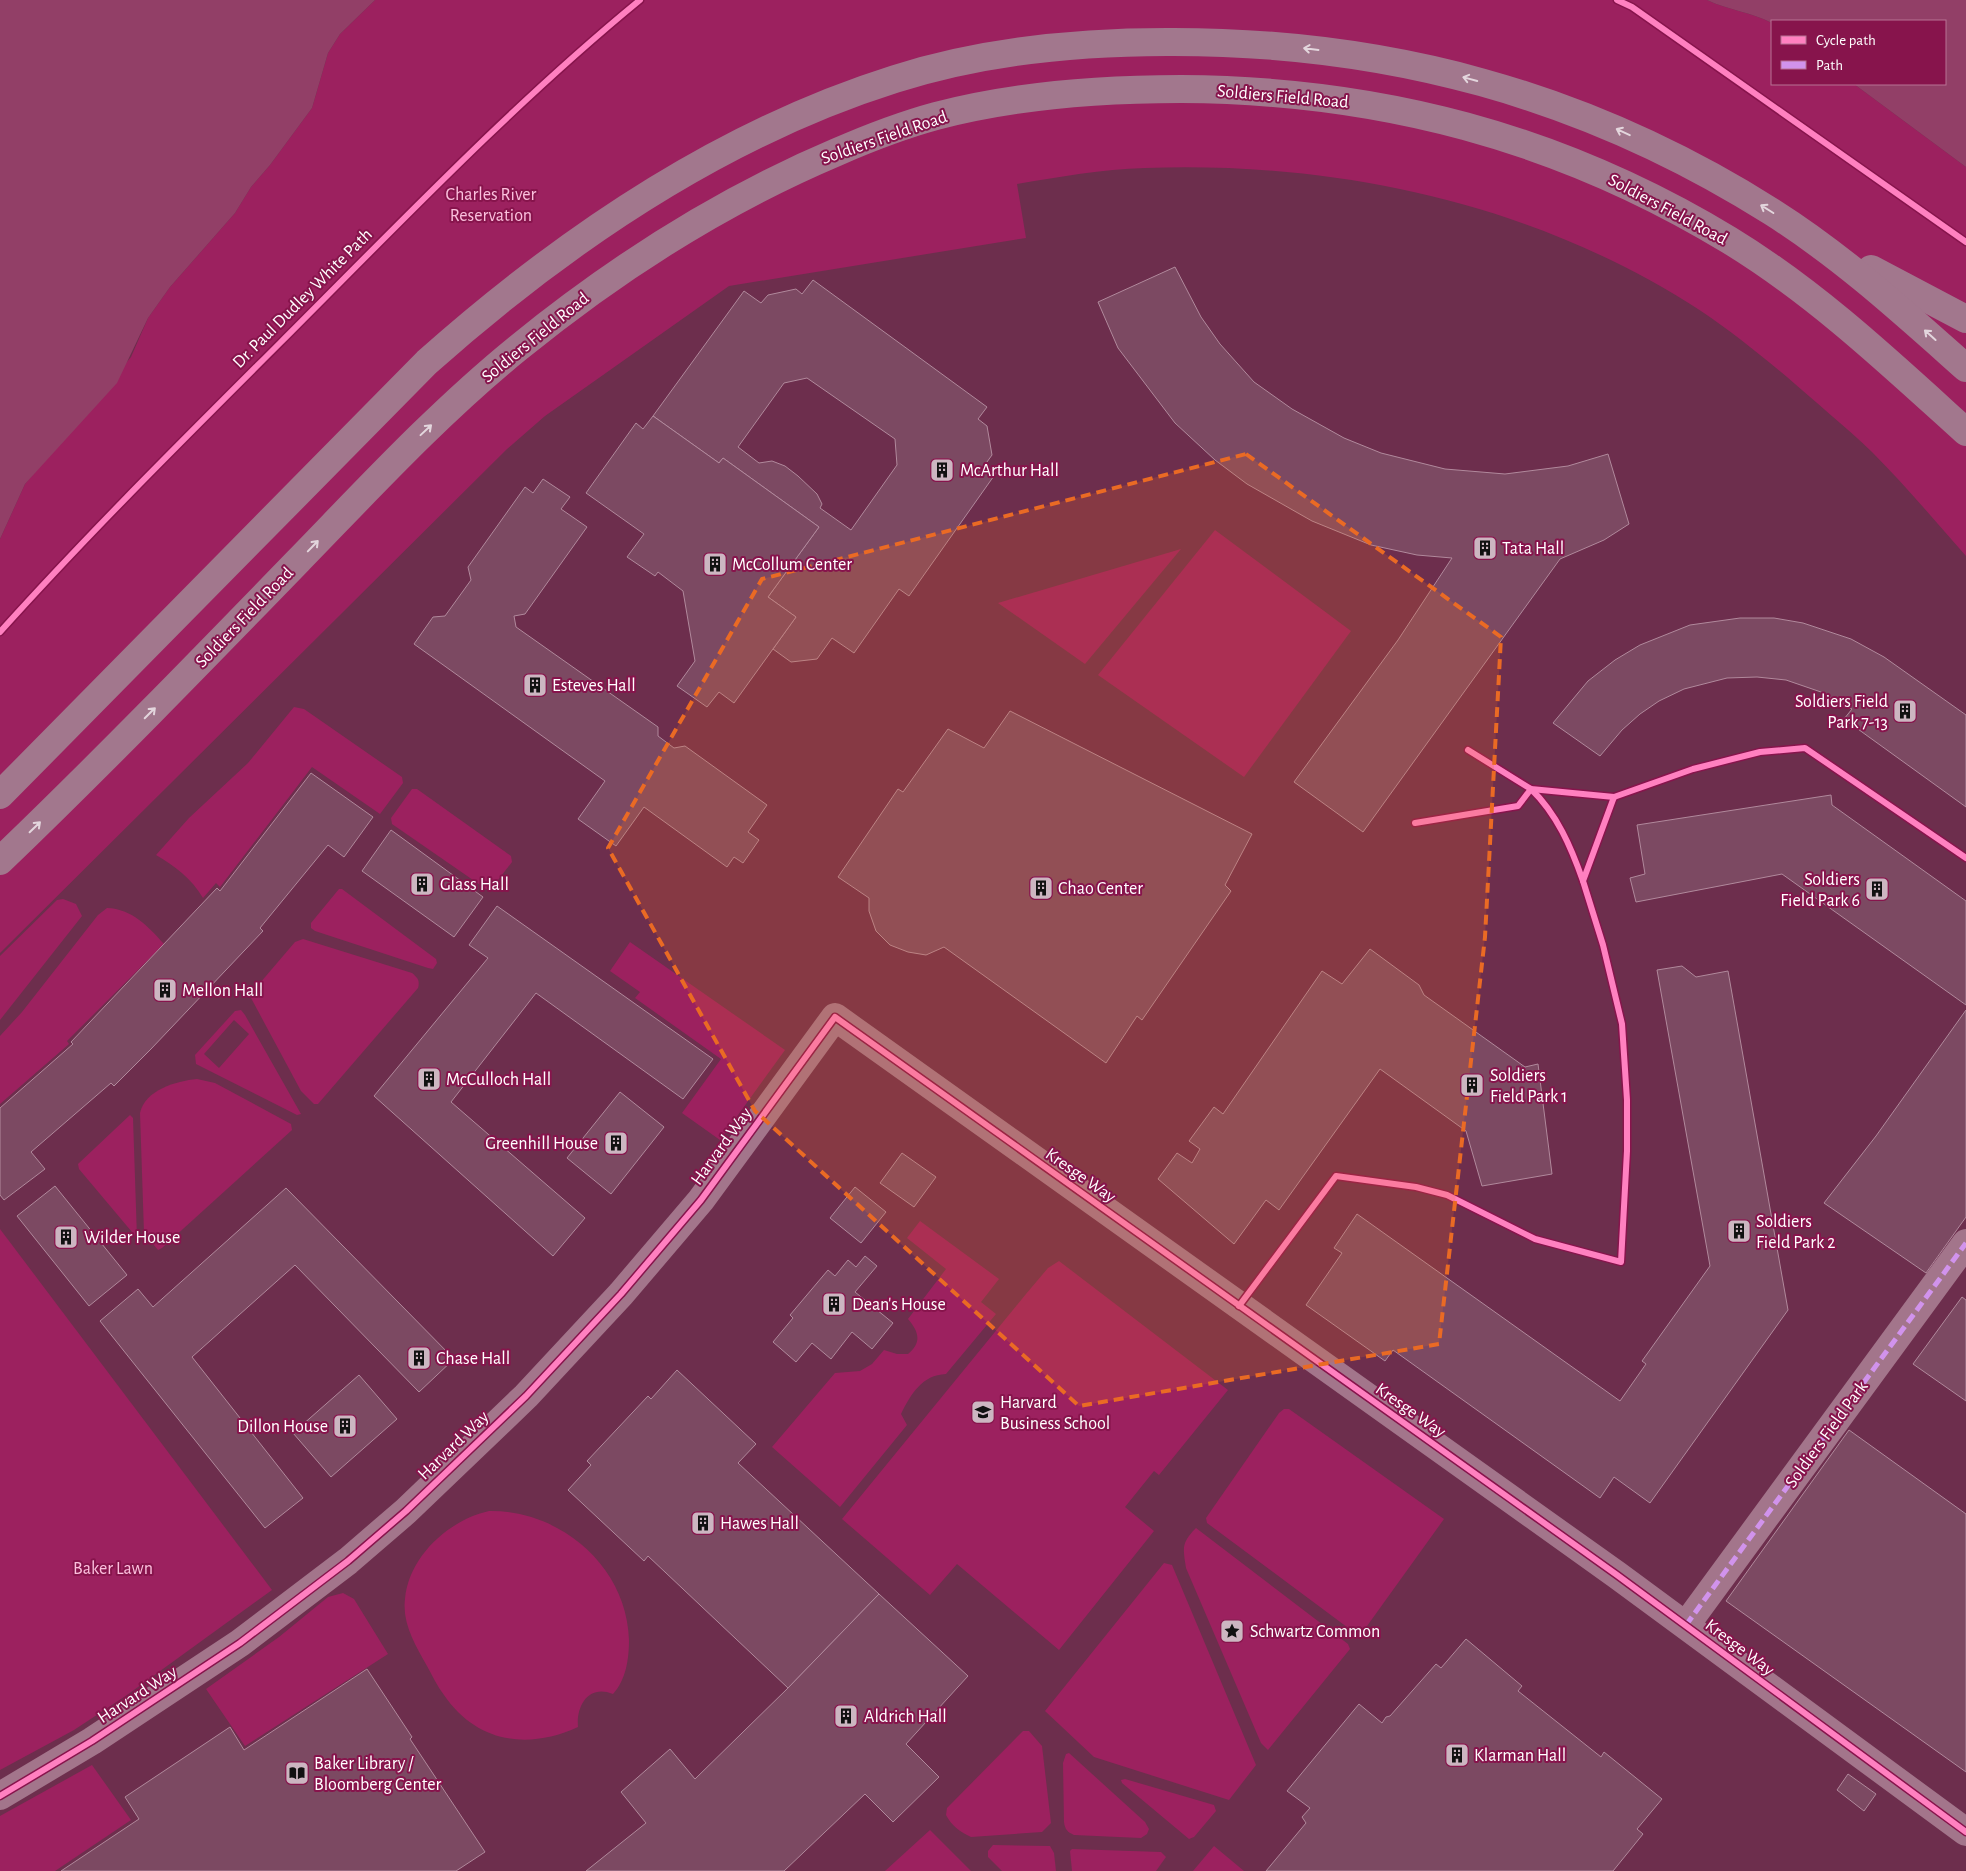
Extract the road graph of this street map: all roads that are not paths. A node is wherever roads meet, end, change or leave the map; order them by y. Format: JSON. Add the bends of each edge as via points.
{"nodes":[{"id":1,"x":1807,"y":235,"type":"junction"},
{"id":2,"x":1966,"y":320,"type":"edge"},
{"id":3,"x":1966,"y":368,"type":"edge"},
{"id":4,"x":1966,"y":432,"type":"edge"},
{"id":5,"x":0,"y":795,"type":"edge"},
{"id":6,"x":0,"y":861,"type":"edge"},
{"id":7,"x":835,"y":1017,"type":"joint"},
{"id":8,"x":1966,"y":1243,"type":"edge"},
{"id":9,"x":1686,"y":1625,"type":"junction"},
{"id":10,"x":0,"y":1796,"type":"edge"},
{"id":11,"x":1966,"y":1832,"type":"edge"}],
"edges":[{"from":1,"to":2,"type":"highway"},
{"from":3,"to":1,"type":"highway","one_way":true,"via":[[1873,285]]},
{"from":1,"to":5,"type":"highway","one_way":true,"via":[[1712,176],[1609,125],[1531,96],[1386,60],[1282,46],[1129,42],[1049,47],[971,59],[896,78],[787,121],[700,166],[588,233],[486,310],[375,413]]},
{"from":6,"to":4,"type":"highway","name":"Soldiers Field Road","one_way":true,"via":[[166,697],[412,444],[514,351],[626,268],[743,196],[861,142],[933,117],[1002,102],[1070,93],[1137,89],[1206,90],[1276,92],[1347,100],[1415,112],[1481,130],[1545,150],[1610,177],[1731,242],[1791,282],[1845,324]]},
{"from":7,"to":9,"type":"street","name":"Kresge Way"},
{"from":7,"to":10,"type":"street","name":"Harvard Way","via":[[701,1200],[627,1287],[526,1396],[406,1511],[348,1561],[240,1643],[99,1737]]},
{"from":8,"to":9,"type":"street","name":"Soldiers Field Park"},
{"from":9,"to":11,"type":"street","name":"Kresge Way"}]}
